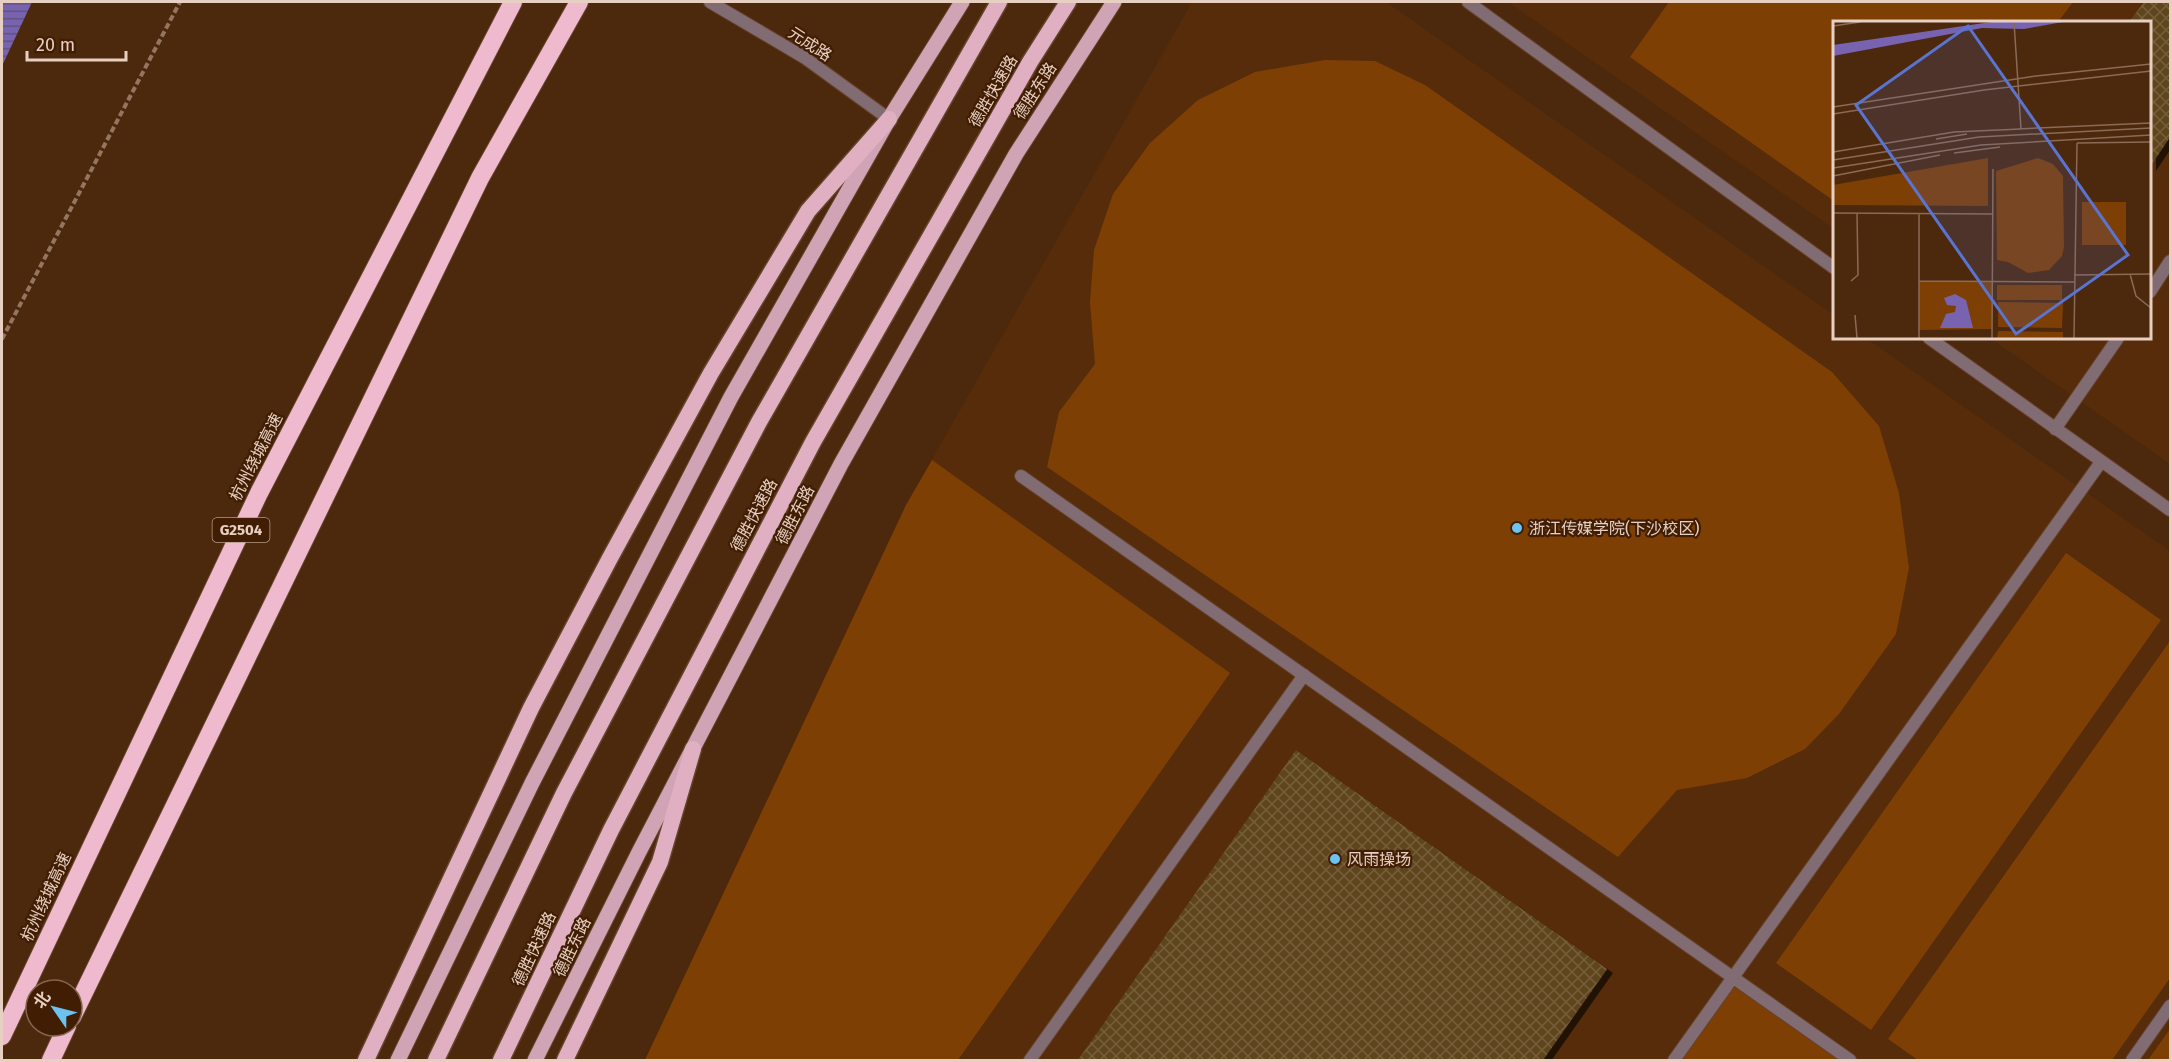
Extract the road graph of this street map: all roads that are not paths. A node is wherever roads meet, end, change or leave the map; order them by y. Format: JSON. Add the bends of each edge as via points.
{"nodes":[{"id":1,"x":513,"y":2,"type":"edge"},
{"id":2,"x":579,"y":2,"type":"edge"},
{"id":3,"x":710,"y":2,"type":"edge"},
{"id":4,"x":962,"y":2,"type":"edge"},
{"id":5,"x":999,"y":2,"type":"edge"},
{"id":6,"x":1068,"y":2,"type":"edge"},
{"id":7,"x":1114,"y":2,"type":"edge"},
{"id":8,"x":1468,"y":2,"type":"edge"},
{"id":9,"x":890,"y":119,"type":"junction"},
{"id":10,"x":2170,"y":261,"type":"edge"},
{"id":11,"x":1833,"y":267,"type":"edge"},
{"id":12,"x":2151,"y":290,"type":"edge"},
{"id":13,"x":1930,"y":339,"type":"edge"},
{"id":14,"x":2117,"y":339,"type":"edge"},
{"id":15,"x":2055,"y":429,"type":"junction"},
{"id":16,"x":2101,"y":462,"type":"junction"},
{"id":17,"x":1021,"y":476,"type":"dead end"},
{"id":18,"x":2170,"y":510,"type":"edge"},
{"id":19,"x":1304,"y":675,"type":"junction"},
{"id":20,"x":693,"y":749,"type":"junction"},
{"id":21,"x":1732,"y":978,"type":"junction"},
{"id":22,"x":84,"y":992,"type":"edge"},
{"id":23,"x":2170,"y":1006,"type":"edge"},
{"id":24,"x":2,"y":1036,"type":"edge"},
{"id":25,"x":61,"y":1038,"type":"edge"},
{"id":26,"x":51,"y":1060,"type":"edge"},
{"id":27,"x":366,"y":1060,"type":"edge"},
{"id":28,"x":398,"y":1060,"type":"edge"},
{"id":29,"x":436,"y":1060,"type":"edge"},
{"id":30,"x":501,"y":1060,"type":"edge"},
{"id":31,"x":535,"y":1060,"type":"edge"},
{"id":32,"x":565,"y":1060,"type":"edge"},
{"id":33,"x":1030,"y":1060,"type":"edge"},
{"id":34,"x":1674,"y":1060,"type":"edge"},
{"id":35,"x":1850,"y":1060,"type":"edge"},
{"id":36,"x":2132,"y":1060,"type":"edge"}],
"edges":[{"from":1,"to":24,"type":"highway","name":"杭州绕城高速","number":"G2504","via":[[259,493]]},
{"from":2,"to":22,"type":"highway","via":[[480,178]]},
{"from":3,"to":9,"type":"street","name":"元成路","via":[[805,58]]},
{"from":4,"to":9,"type":"main road"},
{"from":5,"to":29,"type":"highway","via":[[754,433],[564,793]]},
{"from":6,"to":30,"type":"highway","name":"德胜快速路","via":[[807,453],[611,830]]},
{"from":7,"to":20,"type":"main road","name":"德胜东路","via":[[1004,175],[842,464]]},
{"from":8,"to":11,"type":"street"},
{"from":9,"to":27,"type":"highway","via":[[808,211],[711,373],[531,708]]},
{"from":9,"to":28,"type":"main road","via":[[731,397],[537,772]]},
{"from":10,"to":12,"type":"street"},
{"from":13,"to":15,"type":"street"},
{"from":14,"to":15,"type":"street"},
{"from":15,"to":16,"type":"street"},
{"from":16,"to":18,"type":"street"},
{"from":16,"to":21,"type":"street"},
{"from":17,"to":19,"type":"street"},
{"from":19,"to":21,"type":"street"},
{"from":19,"to":33,"type":"street"},
{"from":20,"to":31,"type":"main road","name":"德胜东路"},
{"from":20,"to":32,"type":"highway","via":[[660,862]]},
{"from":21,"to":34,"type":"street"},
{"from":21,"to":35,"type":"street"},
{"from":23,"to":36,"type":"street"},
{"from":25,"to":26,"type":"highway"}]}
